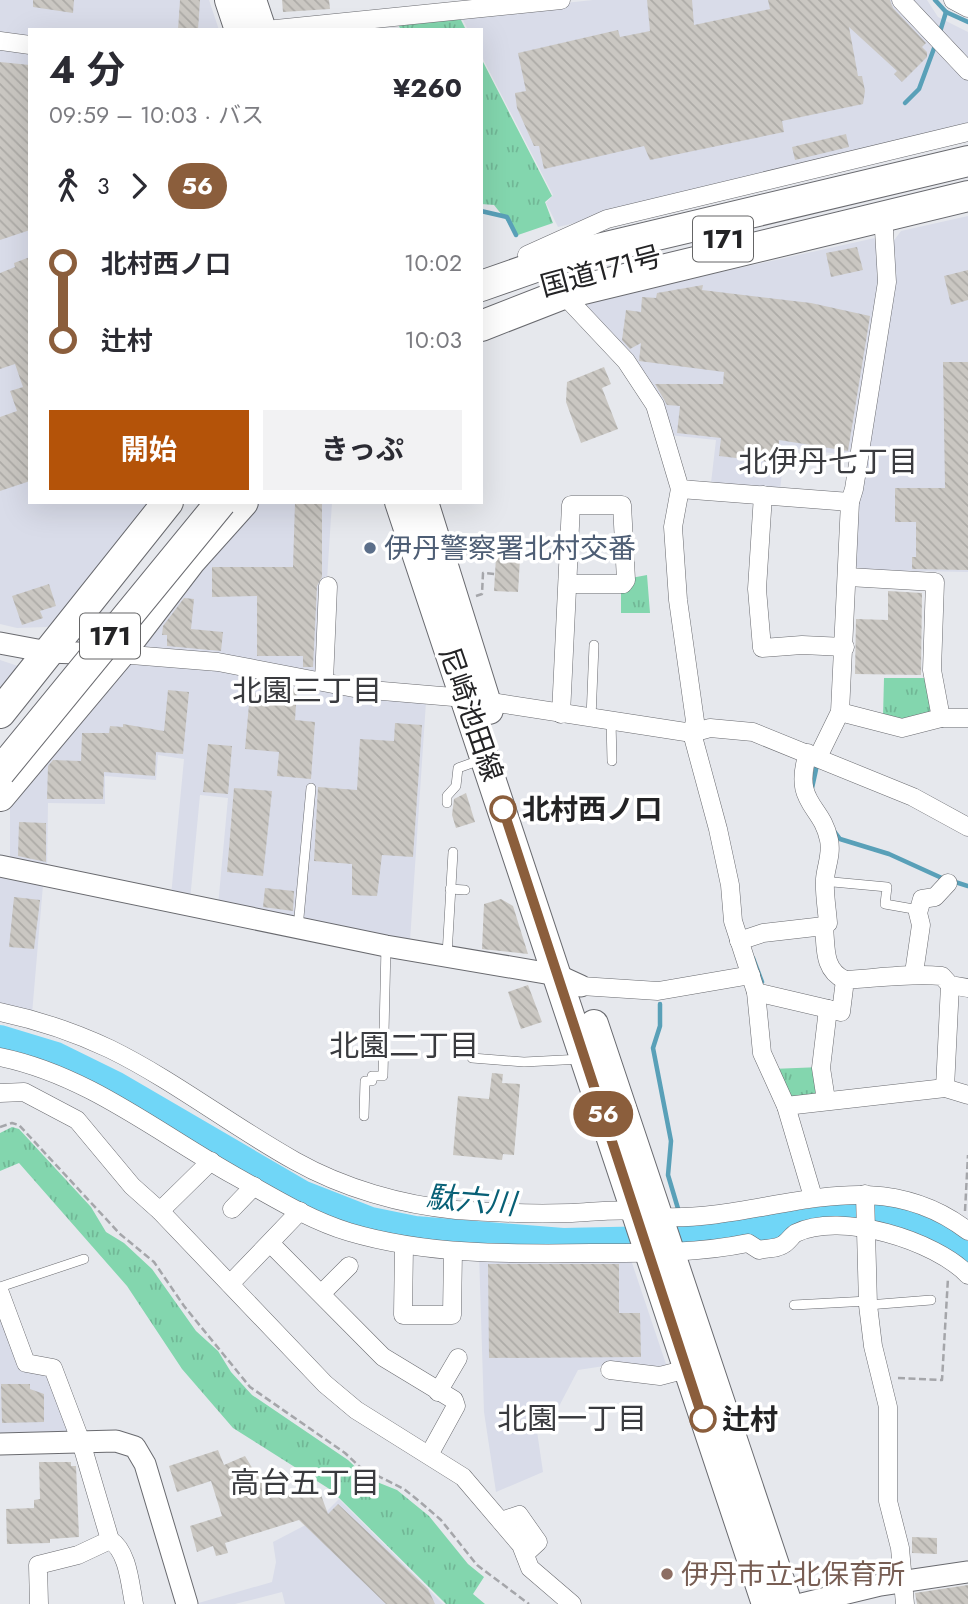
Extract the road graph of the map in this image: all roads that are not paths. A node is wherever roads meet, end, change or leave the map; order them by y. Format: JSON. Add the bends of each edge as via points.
{"nodes":[{"id":1,"x":229,"y":0,"type":"edge"},
{"id":2,"x":253,"y":0,"type":"edge"},
{"id":3,"x":561,"y":0,"type":"edge"},
{"id":4,"x":901,"y":0,"type":"edge"},
{"id":5,"x":953,"y":0,"type":"edge"},
{"id":6,"x":968,"y":8,"type":"edge"},
{"id":7,"x":238,"y":28,"type":"edge"},
{"id":8,"x":263,"y":28,"type":"edge"},
{"id":9,"x":284,"y":28,"type":"edge"},
{"id":10,"x":0,"y":41,"type":"edge"},
{"id":11,"x":28,"y":45,"type":"edge"},
{"id":12,"x":968,"y":71,"type":"edge"},
{"id":13,"x":968,"y":132,"type":"edge"},
{"id":14,"x":968,"y":146,"type":"edge"},
{"id":15,"x":968,"y":161,"type":"edge"},
{"id":16,"x":968,"y":182,"type":"edge"},
{"id":17,"x":968,"y":196,"type":"edge"},
{"id":18,"x":968,"y":210,"type":"edge"},
{"id":19,"x":876,"y":225,"type":"junction"},
{"id":20,"x":527,"y":255,"type":"junction"},
{"id":21,"x":483,"y":268,"type":"edge"},
{"id":22,"x":483,"y":285,"type":"edge"},
{"id":23,"x":563,"y":294,"type":"junction"},
{"id":24,"x":483,"y":307,"type":"edge"},
{"id":25,"x":483,"y":325,"type":"edge"},
{"id":26,"x":680,"y":489,"type":"junction"},
{"id":27,"x":763,"y":495,"type":"junction"},
{"id":28,"x":850,"y":502,"type":"junction"},
{"id":29,"x":166,"y":504,"type":"edge"},
{"id":30,"x":192,"y":504,"type":"edge"},
{"id":31,"x":219,"y":504,"type":"edge"},
{"id":32,"x":241,"y":504,"type":"edge"},
{"id":33,"x":400,"y":504,"type":"edge"},
{"id":34,"x":425,"y":504,"type":"edge"},
{"id":35,"x":848,"y":576,"type":"junction"},
{"id":36,"x":568,"y":584,"type":"junction"},
{"id":37,"x":331,"y":596,"type":"dead end"},
{"id":38,"x":0,"y":643,"type":"edge"},
{"id":39,"x":594,"y":645,"type":"dead end"},
{"id":40,"x":845,"y":647,"type":"junction"},
{"id":41,"x":48,"y":652,"type":"junction"},
{"id":42,"x":119,"y":654,"type":"junction"},
{"id":43,"x":324,"y":681,"type":"junction"},
{"id":44,"x":476,"y":700,"type":"junction"},
{"id":45,"x":840,"y":712,"type":"junction"},
{"id":46,"x":0,"y":713,"type":"edge"},
{"id":47,"x":561,"y":714,"type":"junction"},
{"id":48,"x":591,"y":718,"type":"junction"},
{"id":49,"x":941,"y":718,"type":"junction"},
{"id":50,"x":968,"y":718,"type":"edge"},
{"id":51,"x":611,"y":721,"type":"junction"},
{"id":52,"x":692,"y":733,"type":"junction"},
{"id":53,"x":0,"y":744,"type":"edge"},
{"id":54,"x":813,"y":755,"type":"junction"},
{"id":55,"x":486,"y":758,"type":"junction"},
{"id":56,"x":612,"y":761,"type":"dead end"},
{"id":57,"x":0,"y":772,"type":"edge"},
{"id":58,"x":311,"y":788,"type":"dead end"},
{"id":59,"x":0,"y":796,"type":"edge"},
{"id":60,"x":447,"y":803,"type":"dead end"},
{"id":61,"x":968,"y":827,"type":"edge"},
{"id":62,"x":453,"y":852,"type":"dead end"},
{"id":63,"x":0,"y":866,"type":"edge"},
{"id":64,"x":825,"y":877,"type":"junction"},
{"id":65,"x":948,"y":883,"type":"dead end"},
{"id":66,"x":450,"y":888,"type":"junction"},
{"id":67,"x":466,"y":890,"type":"dead end"},
{"id":68,"x":919,"y":910,"type":"junction"},
{"id":69,"x":824,"y":926,"type":"junction"},
{"id":70,"x":298,"y":928,"type":"junction"},
{"id":71,"x":739,"y":941,"type":"junction"},
{"id":72,"x":386,"y":946,"type":"junction"},
{"id":73,"x":447,"y":957,"type":"junction"},
{"id":74,"x":914,"y":973,"type":"junction"},
{"id":75,"x":751,"y":975,"type":"junction"},
{"id":76,"x":845,"y":980,"type":"junction"},
{"id":77,"x":569,"y":981,"type":"junction"},
{"id":78,"x":959,"y":987,"type":"edge"},
{"id":79,"x":756,"y":992,"type":"junction"},
{"id":80,"x":828,"y":1009,"type":"junction"},
{"id":81,"x":0,"y":1012,"type":"edge"},
{"id":82,"x":0,"y":1057,"type":"edge"},
{"id":83,"x":472,"y":1058,"type":"dead end"},
{"id":84,"x":585,"y":1059,"type":"junction"},
{"id":85,"x":945,"y":1088,"type":"junction"},
{"id":86,"x":0,"y":1093,"type":"edge"},
{"id":87,"x":968,"y":1095,"type":"edge"},
{"id":88,"x":826,"y":1100,"type":"junction"},
{"id":89,"x":786,"y":1106,"type":"junction"},
{"id":90,"x":364,"y":1116,"type":"dead end"},
{"id":91,"x":211,"y":1161,"type":"junction"},
{"id":92,"x":254,"y":1186,"type":"junction"},
{"id":93,"x":865,"y":1194,"type":"junction"},
{"id":94,"x":813,"y":1197,"type":"junction"},
{"id":95,"x":232,"y":1209,"type":"dead end"},
{"id":96,"x":160,"y":1211,"type":"junction"},
{"id":97,"x":300,"y":1211,"type":"junction"},
{"id":98,"x":647,"y":1214,"type":"junction"},
{"id":99,"x":966,"y":1229,"type":"edge"},
{"id":100,"x":866,"y":1230,"type":"junction"},
{"id":101,"x":271,"y":1244,"type":"junction"},
{"id":102,"x":404,"y":1246,"type":"junction"},
{"id":103,"x":453,"y":1251,"type":"junction"},
{"id":104,"x":660,"y":1253,"type":"junction"},
{"id":105,"x":84,"y":1259,"type":"dead end"},
{"id":106,"x":349,"y":1266,"type":"dead end"},
{"id":107,"x":968,"y":1275,"type":"edge"},
{"id":108,"x":230,"y":1284,"type":"junction"},
{"id":109,"x":0,"y":1287,"type":"edge"},
{"id":110,"x":0,"y":1293,"type":"edge"},
{"id":111,"x":322,"y":1293,"type":"junction"},
{"id":112,"x":931,"y":1300,"type":"dead end"},
{"id":113,"x":868,"y":1303,"type":"junction"},
{"id":114,"x":794,"y":1305,"type":"dead end"},
{"id":115,"x":458,"y":1358,"type":"dead end"},
{"id":116,"x":687,"y":1369,"type":"junction"},
{"id":117,"x":610,"y":1370,"type":"dead end"},
{"id":118,"x":439,"y":1392,"type":"junction"},
{"id":119,"x":81,"y":1442,"type":"junction"},
{"id":120,"x":0,"y":1444,"type":"edge"},
{"id":121,"x":429,"y":1455,"type":"junction"},
{"id":122,"x":110,"y":1539,"type":"junction"},
{"id":123,"x":968,"y":1572,"type":"edge"},
{"id":124,"x":904,"y":1594,"type":"edge"},
{"id":125,"x":39,"y":1604,"type":"edge"},
{"id":126,"x":134,"y":1604,"type":"edge"},
{"id":127,"x":187,"y":1604,"type":"edge"},
{"id":128,"x":572,"y":1604,"type":"edge"},
{"id":129,"x":766,"y":1604,"type":"edge"},
{"id":130,"x":788,"y":1604,"type":"edge"},
{"id":131,"x":803,"y":1604,"type":"edge"}],
"edges":[{"from":1,"to":7,"type":"main road"},
{"from":2,"to":8,"type":"main road"},
{"from":3,"to":9,"type":"street"},
{"from":4,"to":12,"type":"street"},
{"from":5,"to":6,"type":"street"},
{"from":10,"to":11,"type":"street"},
{"from":13,"to":20,"type":"street","via":[[607,219]]},
{"from":14,"to":20,"type":"highway","number":"171","via":[[609,227]]},
{"from":15,"to":22,"type":"highway","name":"国道171号","number":"171","via":[[564,257]]},
{"from":16,"to":24,"type":"highway","name":"国道171号","number":"171","via":[[569,275]]},
{"from":17,"to":19,"type":"highway","number":"171"},
{"from":18,"to":19,"type":"street"},
{"from":19,"to":23,"type":"highway","number":"171","via":[[666,266]]},
{"from":19,"to":28,"type":"street","via":[[887,282]]},
{"from":20,"to":21,"type":"highway","number":"171"},
{"from":23,"to":25,"type":"highway","number":"171"},
{"from":23,"to":26,"type":"street","via":[[626,360],[654,405]]},
{"from":26,"to":27,"type":"street"},
{"from":26,"to":52,"type":"street","via":[[673,527],[695,721]]},
{"from":27,"to":28,"type":"street"},
{"from":27,"to":40,"type":"street","via":[[757,589],[762,648]]},
{"from":28,"to":35,"type":"street"},
{"from":29,"to":41,"type":"highway","number":"171"},
{"from":30,"to":53,"type":"highway","number":"171"},
{"from":31,"to":57,"type":"highway","number":"171","bridge":true},
{"from":32,"to":42,"type":"highway","number":"171","via":[[191,560]]},
{"from":33,"to":44,"type":"main road","name":"尼崎池田線"},
{"from":34,"to":44,"type":"main road","name":"尼崎池田線"},
{"from":35,"to":40,"type":"street"},
{"from":35,"to":49,"type":"street","via":[[935,582],[932,670]]},
{"from":36,"to":36,"type":"street","via":[[623,584],[626,580],[622,505],[571,505]]},
{"from":36,"to":47,"type":"street"},
{"from":37,"to":43,"type":"street"},
{"from":38,"to":41,"type":"street"},
{"from":39,"to":48,"type":"lane"},
{"from":40,"to":45,"type":"street"},
{"from":41,"to":42,"type":"street"},
{"from":41,"to":46,"type":"highway","number":"171"},
{"from":42,"to":43,"type":"street","via":[[218,662]]},
{"from":42,"to":59,"type":"highway","number":"171"},
{"from":43,"to":44,"type":"street","via":[[359,689]]},
{"from":44,"to":47,"type":"street"},
{"from":44,"to":55,"type":"main road","name":"尼崎池田線"},
{"from":44,"to":77,"type":"main road","name":"尼崎池田線"},
{"from":45,"to":49,"type":"street","via":[[902,728]]},
{"from":45,"to":54,"type":"street"},
{"from":47,"to":48,"type":"street"},
{"from":48,"to":51,"type":"street"},
{"from":49,"to":50,"type":"street"},
{"from":51,"to":52,"type":"street"},
{"from":51,"to":56,"type":"lane"},
{"from":52,"to":54,"type":"street","via":[[710,728],[753,732]]},
{"from":52,"to":71,"type":"street","via":[[718,829]]},
{"from":54,"to":61,"type":"street","via":[[913,797]]},
{"from":54,"to":64,"type":"street","via":[[804,780],[805,798],[829,838]]},
{"from":55,"to":60,"type":"lane","via":[[458,768]]},
{"from":55,"to":77,"type":"main road","name":"尼崎池田線"},
{"from":58,"to":70,"type":"lane"},
{"from":62,"to":66,"type":"lane"},
{"from":63,"to":70,"type":"street"},
{"from":64,"to":68,"type":"lane","via":[[833,882],[887,887],[885,904]]},
{"from":64,"to":69,"type":"street","via":[[828,923]]},
{"from":65,"to":68,"type":"street","via":[[935,897],[922,899]]},
{"from":66,"to":67,"type":"lane"},
{"from":66,"to":73,"type":"lane"},
{"from":68,"to":74,"type":"street"},
{"from":69,"to":71,"type":"street","via":[[763,933]]},
{"from":69,"to":76,"type":"street","via":[[828,962],[834,975]]},
{"from":70,"to":72,"type":"street"},
{"from":71,"to":75,"type":"street"},
{"from":72,"to":73,"type":"street"},
{"from":72,"to":90,"type":"lane","via":[[383,1076],[365,1081]]},
{"from":73,"to":77,"type":"street"},
{"from":74,"to":76,"type":"street"},
{"from":74,"to":78,"type":"street","via":[[942,976]]},
{"from":75,"to":77,"type":"street","via":[[658,991]]},
{"from":75,"to":79,"type":"street"},
{"from":76,"to":80,"type":"street","via":[[841,1012]]},
{"from":77,"to":84,"type":"main road","name":"尼崎池田線"},
{"from":77,"to":98,"type":"main road","name":"尼崎池田線"},
{"from":78,"to":85,"type":"street"},
{"from":79,"to":80,"type":"street"},
{"from":79,"to":89,"type":"street","via":[[762,1053]]},
{"from":80,"to":88,"type":"street","via":[[821,1068]]},
{"from":81,"to":98,"type":"street","via":[[70,1032],[111,1050],[295,1161],[374,1193],[455,1210]]},
{"from":82,"to":91,"type":"street","via":[[27,1062],[100,1093]]},
{"from":83,"to":84,"type":"lane","via":[[483,1064]]},
{"from":84,"to":98,"type":"main road","name":"尼崎池田線"},
{"from":85,"to":87,"type":"street"},
{"from":85,"to":88,"type":"street"},
{"from":86,"to":96,"type":"street","via":[[24,1091],[76,1120],[132,1186]]},
{"from":88,"to":89,"type":"street"},
{"from":89,"to":94,"type":"street"},
{"from":91,"to":92,"type":"street"},
{"from":91,"to":96,"type":"street"},
{"from":92,"to":95,"type":"street"},
{"from":92,"to":97,"type":"street"},
{"from":93,"to":94,"type":"street"},
{"from":93,"to":99,"type":"street","via":[[907,1200]]},
{"from":93,"to":100,"type":"street"},
{"from":94,"to":98,"type":"street","via":[[736,1212]]},
{"from":96,"to":108,"type":"street"},
{"from":97,"to":101,"type":"street"},
{"from":97,"to":102,"type":"street","via":[[346,1231]]},
{"from":98,"to":104,"type":"main road","name":"尼崎池田線"},
{"from":100,"to":104,"type":"street","via":[[819,1228],[796,1233],[782,1246],[759,1250],[748,1243]]},
{"from":100,"to":107,"type":"street","via":[[908,1239]]},
{"from":100,"to":113,"type":"street"},
{"from":101,"to":108,"type":"street"},
{"from":101,"to":111,"type":"street"},
{"from":102,"to":103,"type":"street"},
{"from":102,"to":103,"type":"street","via":[[403,1318],[452,1315]]},
{"from":103,"to":104,"type":"street"},
{"from":104,"to":116,"type":"main road","name":"尼崎池田線"},
{"from":104,"to":130,"type":"main road","name":"尼崎池田線"},
{"from":105,"to":109,"type":"lane"},
{"from":106,"to":111,"type":"street"},
{"from":108,"to":121,"type":"street","via":[[356,1410]]},
{"from":110,"to":119,"type":"street","via":[[21,1356],[26,1363],[53,1368]]},
{"from":111,"to":118,"type":"street","via":[[383,1357]]},
{"from":112,"to":113,"type":"lane"},
{"from":113,"to":114,"type":"lane"},
{"from":113,"to":124,"type":"street","via":[[888,1407],[888,1501],[900,1548]]},
{"from":115,"to":118,"type":"street"},
{"from":116,"to":117,"type":"street","via":[[660,1376]]},
{"from":116,"to":129,"type":"main road","name":"尼崎池田線"},
{"from":118,"to":121,"type":"street","via":[[456,1406]]},
{"from":119,"to":120,"type":"street"},
{"from":119,"to":122,"type":"street"},
{"from":119,"to":127,"type":"street","via":[[124,1441],[140,1454]]},
{"from":121,"to":128,"type":"street","via":[[463,1477],[501,1521],[530,1568]]},
{"from":122,"to":125,"type":"street","via":[[78,1555],[32,1565]]},
{"from":122,"to":126,"type":"street","via":[[117,1544],[126,1567]]},
{"from":123,"to":124,"type":"street"},
{"from":124,"to":131,"type":"street","via":[[880,1585]]}]}
